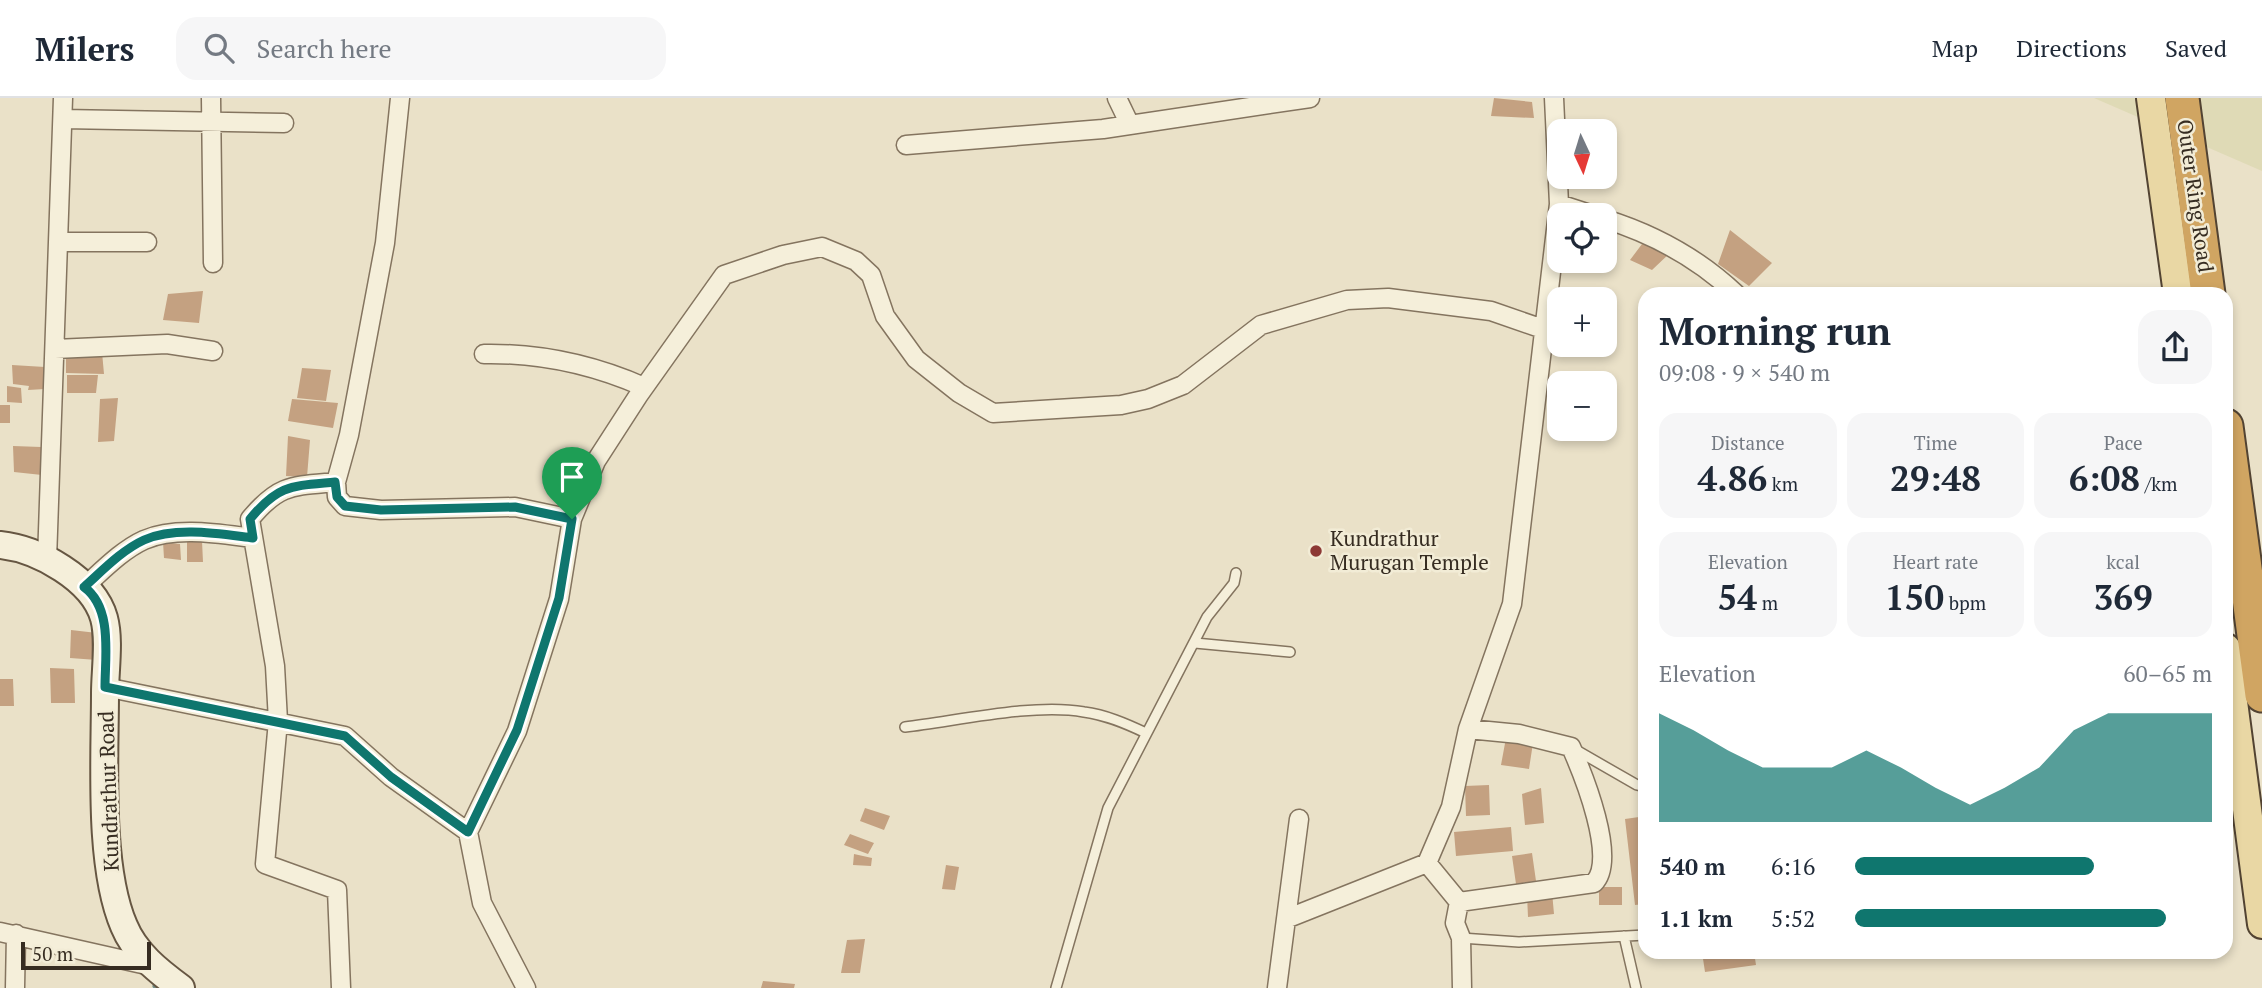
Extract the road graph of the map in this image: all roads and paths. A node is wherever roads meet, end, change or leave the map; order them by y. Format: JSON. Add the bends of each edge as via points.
{"nodes":[{"id":1,"x":63,"y":98,"type":"edge"},
{"id":2,"x":211,"y":98,"type":"edge"},
{"id":3,"x":400,"y":98,"type":"edge"},
{"id":4,"x":1117,"y":98,"type":"edge"},
{"id":5,"x":1310,"y":98,"type":"edge"},
{"id":6,"x":1554,"y":98,"type":"edge"},
{"id":7,"x":2151,"y":98,"type":"edge"},
{"id":8,"x":2182,"y":98,"type":"edge"},
{"id":9,"x":63,"y":119,"type":"junction"},
{"id":10,"x":212,"y":122,"type":"junction"},
{"id":11,"x":284,"y":123,"type":"dead end"},
{"id":12,"x":1130,"y":125,"type":"junction"},
{"id":13,"x":906,"y":145,"type":"dead end"},
{"id":14,"x":1559,"y":203,"type":"edge"},
{"id":15,"x":1617,"y":223,"type":"edge"},
{"id":16,"x":58,"y":242,"type":"junction"},
{"id":17,"x":147,"y":242,"type":"dead end"},
{"id":18,"x":213,"y":263,"type":"dead end"},
{"id":19,"x":1550,"y":273,"type":"edge"},
{"id":20,"x":1728,"y":287,"type":"edge"},
{"id":21,"x":2177,"y":287,"type":"edge"},
{"id":22,"x":2207,"y":287,"type":"edge"},
{"id":23,"x":1543,"y":329,"type":"junction"},
{"id":24,"x":55,"y":349,"type":"junction"},
{"id":25,"x":214,"y":351,"type":"dead end"},
{"id":26,"x":484,"y":354,"type":"dead end"},
{"id":27,"x":644,"y":387,"type":"junction"},
{"id":28,"x":2233,"y":478,"type":"edge"},
{"id":29,"x":335,"y":482,"type":"junction"},
{"id":30,"x":572,"y":519,"type":"junction"},
{"id":31,"x":253,"y":538,"type":"junction"},
{"id":32,"x":0,"y":545,"type":"edge"},
{"id":33,"x":47,"y":559,"type":"junction"},
{"id":34,"x":1236,"y":573,"type":"dead end"},
{"id":35,"x":84,"y":587,"type":"junction"},
{"id":36,"x":1195,"y":643,"type":"junction"},
{"id":37,"x":1290,"y":652,"type":"dead end"},
{"id":38,"x":105,"y":687,"type":"junction"},
{"id":39,"x":2262,"y":695,"type":"edge"},
{"id":40,"x":2233,"y":701,"type":"edge"},
{"id":41,"x":278,"y":721,"type":"junction"},
{"id":42,"x":905,"y":727,"type":"dead end"},
{"id":43,"x":1468,"y":729,"type":"junction"},
{"id":44,"x":1146,"y":733,"type":"junction"},
{"id":45,"x":1571,"y":747,"type":"junction"},
{"id":46,"x":1638,"y":786,"type":"edge"},
{"id":47,"x":1299,"y":819,"type":"dead end"},
{"id":48,"x":468,"y":832,"type":"junction"},
{"id":49,"x":1427,"y":863,"type":"junction"},
{"id":50,"x":1459,"y":902,"type":"junction"},
{"id":51,"x":1286,"y":919,"type":"junction"},
{"id":52,"x":2262,"y":923,"type":"edge"},
{"id":53,"x":8,"y":933,"type":"edge"},
{"id":54,"x":1638,"y":935,"type":"edge"},
{"id":55,"x":1624,"y":936,"type":"junction"},
{"id":56,"x":1461,"y":938,"type":"junction"},
{"id":57,"x":150,"y":966,"type":"junction"},
{"id":58,"x":15,"y":988,"type":"edge"},
{"id":59,"x":181,"y":988,"type":"edge"},
{"id":60,"x":341,"y":988,"type":"edge"},
{"id":61,"x":526,"y":988,"type":"edge"},
{"id":62,"x":1056,"y":988,"type":"edge"},
{"id":63,"x":1277,"y":988,"type":"edge"},
{"id":64,"x":1462,"y":988,"type":"edge"},
{"id":65,"x":1636,"y":988,"type":"edge"}],
"edges":[{"from":1,"to":9,"type":"street"},
{"from":2,"to":10,"type":"street"},
{"from":3,"to":29,"type":"street","via":[[385,243],[349,435]]},
{"from":4,"to":12,"type":"street"},
{"from":5,"to":12,"type":"street"},
{"from":6,"to":14,"type":"street"},
{"from":7,"to":21,"type":"main road"},
{"from":8,"to":22,"type":"highway","name":"Outer Ring Road"},
{"from":9,"to":10,"type":"street"},
{"from":9,"to":16,"type":"street"},
{"from":10,"to":11,"type":"street"},
{"from":10,"to":18,"type":"street"},
{"from":12,"to":13,"type":"street"},
{"from":15,"to":20,"type":"street","via":[[1646,232]]},
{"from":16,"to":17,"type":"street"},
{"from":16,"to":24,"type":"street"},
{"from":19,"to":23,"type":"street"},
{"from":23,"to":27,"type":"street","via":[[1491,311],[1388,298],[1347,300],[1261,325],[1183,385],[1149,399],[993,413],[916,359],[885,316],[871,275],[856,261],[822,247],[724,275]]},
{"from":23,"to":43,"type":"street","via":[[1511,604]]},
{"from":24,"to":25,"type":"street","via":[[167,344]]},
{"from":24,"to":33,"type":"street"},
{"from":26,"to":27,"type":"street","via":[[555,360],[609,372]]},
{"from":27,"to":30,"type":"street","via":[[596,461]]},
{"from":28,"to":39,"type":"highway"},
{"from":29,"to":30,"type":"street","via":[[337,497],[345,506],[381,510],[515,507]]},
{"from":29,"to":31,"type":"street","via":[[299,485],[270,496],[250,519]]},
{"from":30,"to":48,"type":"street","via":[[559,598],[521,717]]},
{"from":31,"to":35,"type":"street","via":[[160,535],[143,540]]},
{"from":31,"to":41,"type":"street","via":[[275,666]]},
{"from":32,"to":33,"type":"street","name":"Kundrathur Road"},
{"from":33,"to":35,"type":"street","name":"Kundrathur Road"},
{"from":34,"to":36,"type":"lane"},
{"from":35,"to":38,"type":"street","name":"Kundrathur Road","via":[[104,619]]},
{"from":36,"to":37,"type":"lane"},
{"from":36,"to":44,"type":"lane"},
{"from":38,"to":41,"type":"street"},
{"from":38,"to":57,"type":"street","name":"Kundrathur Road","via":[[113,891],[124,928]]},
{"from":40,"to":52,"type":"main road"},
{"from":41,"to":48,"type":"street","via":[[345,736],[391,777]]},
{"from":41,"to":60,"type":"street","via":[[265,864],[337,890]]},
{"from":42,"to":44,"type":"lane","via":[[1039,711],[1081,711],[1113,718]]},
{"from":43,"to":45,"type":"street","via":[[1519,734]]},
{"from":43,"to":49,"type":"street","via":[[1451,807]]},
{"from":44,"to":62,"type":"lane","via":[[1108,808]]},
{"from":45,"to":46,"type":"lane"},
{"from":45,"to":50,"type":"street","via":[[1601,838],[1600,877],[1581,886]]},
{"from":47,"to":51,"type":"street"},
{"from":48,"to":61,"type":"street","via":[[482,903]]},
{"from":49,"to":50,"type":"street"},
{"from":49,"to":51,"type":"street"},
{"from":50,"to":56,"type":"street","via":[[1455,923]]},
{"from":51,"to":63,"type":"street"},
{"from":53,"to":57,"type":"street"},
{"from":53,"to":58,"type":"street"},
{"from":54,"to":55,"type":"lane"},
{"from":55,"to":56,"type":"lane","via":[[1519,942]]},
{"from":55,"to":65,"type":"lane"},
{"from":56,"to":64,"type":"street"},
{"from":57,"to":59,"type":"street","name":"Kundrathur Road"}]}
